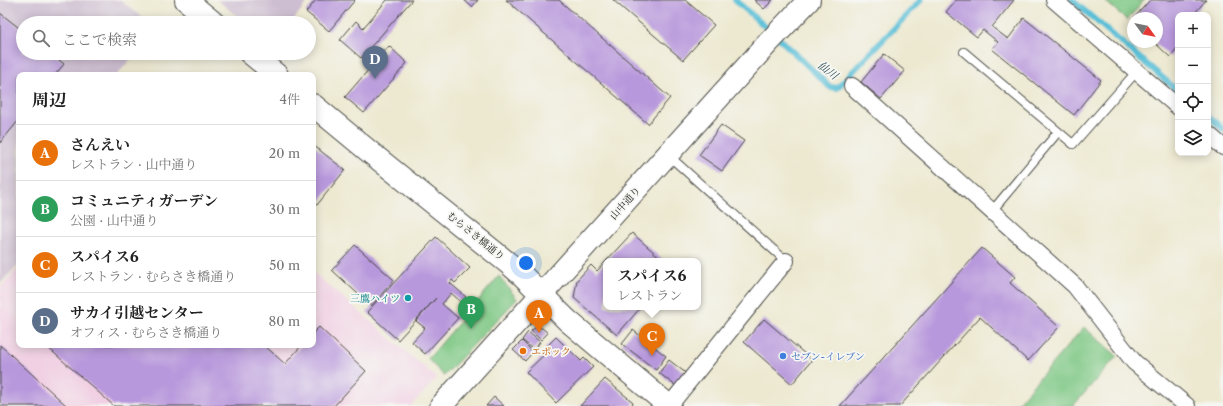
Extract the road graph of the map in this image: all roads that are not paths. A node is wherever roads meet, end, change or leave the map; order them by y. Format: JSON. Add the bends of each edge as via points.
{"nodes":[{"id":1,"x":186,"y":0,"type":"edge"},
{"id":2,"x":809,"y":0,"type":"edge"},
{"id":3,"x":1054,"y":0,"type":"edge"},
{"id":4,"x":205,"y":16,"type":"edge"},
{"id":5,"x":964,"y":52,"type":"dead end"},
{"id":6,"x":259,"y":60,"type":"edge"},
{"id":7,"x":1137,"y":71,"type":"junction"},
{"id":8,"x":273,"y":72,"type":"edge"},
{"id":9,"x":852,"y":86,"type":"dead end"},
{"id":10,"x":1175,"y":104,"type":"edge"},
{"id":11,"x":316,"y":107,"type":"edge"},
{"id":12,"x":1058,"y":132,"type":"junction"},
{"id":13,"x":1211,"y":137,"type":"edge"},
{"id":14,"x":1223,"y":147,"type":"edge"},
{"id":15,"x":668,"y":155,"type":"junction"},
{"id":16,"x":992,"y":212,"type":"junction"},
{"id":17,"x":786,"y":261,"type":"joint"},
{"id":18,"x":541,"y":295,"type":"junction"},
{"id":19,"x":440,"y":406,"type":"edge"},
{"id":20,"x":669,"y":406,"type":"edge"},
{"id":21,"x":1187,"y":406,"type":"edge"}],
"edges":[{"from":1,"to":4,"type":"street"},
{"from":2,"to":15,"type":"street","name":"山中通り"},
{"from":3,"to":7,"type":"street"},
{"from":5,"to":12,"type":"lane"},
{"from":6,"to":8,"type":"street"},
{"from":7,"to":10,"type":"street"},
{"from":7,"to":12,"type":"lane","via":[[1073,144]]},
{"from":9,"to":16,"type":"street"},
{"from":11,"to":18,"type":"street","name":"むらさき橋通り","via":[[508,262]]},
{"from":12,"to":16,"type":"lane"},
{"from":13,"to":14,"type":"street"},
{"from":15,"to":17,"type":"lane"},
{"from":15,"to":18,"type":"street","name":"山中通り"},
{"from":16,"to":21,"type":"street","via":[[1075,286],[1134,362]]},
{"from":17,"to":20,"type":"street"},
{"from":18,"to":19,"type":"street","name":"山中通り"},
{"from":18,"to":20,"type":"street","name":"むらさき橋通り"}]}
